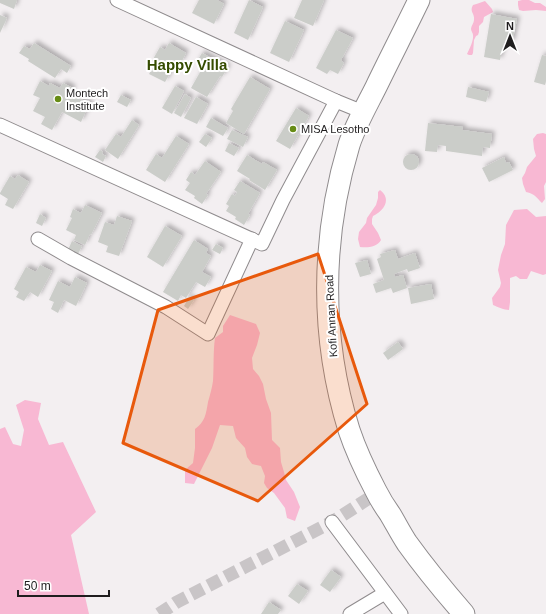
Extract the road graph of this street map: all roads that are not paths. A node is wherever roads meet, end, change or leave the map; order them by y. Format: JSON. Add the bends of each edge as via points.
{"nodes":[{"id":1,"x":117,"y":0,"type":"edge"},
{"id":2,"x":419,"y":0,"type":"edge"},
{"id":3,"x":336,"y":101,"type":"junction"},
{"id":4,"x":363,"y":112,"type":"junction"},
{"id":5,"x":0,"y":125,"type":"edge"},
{"id":6,"x":38,"y":239,"type":"dead end"},
{"id":7,"x":252,"y":239,"type":"junction"},
{"id":8,"x":332,"y":522,"type":"dead end"},
{"id":9,"x":385,"y":593,"type":"junction"},
{"id":10,"x":350,"y":614,"type":"edge"},
{"id":11,"x":401,"y":614,"type":"edge"},
{"id":12,"x":464,"y":614,"type":"edge"}],
"edges":[{"from":1,"to":3,"type":"street"},
{"from":2,"to":4,"type":"main road","name":"Kofi Annan Road"},
{"from":3,"to":4,"type":"street"},
{"from":3,"to":7,"type":"street","via":[[262,244]]},
{"from":4,"to":12,"type":"main road","name":"Kofi Annan Road","via":[[349,144],[336,200],[329,249],[328,319],[337,384],[349,431],[377,493],[406,542]]},
{"from":5,"to":7,"type":"street"},
{"from":6,"to":7,"type":"street","via":[[166,306],[208,334]]},
{"from":8,"to":9,"type":"street"},
{"from":9,"to":10,"type":"street"},
{"from":9,"to":11,"type":"street"}]}
